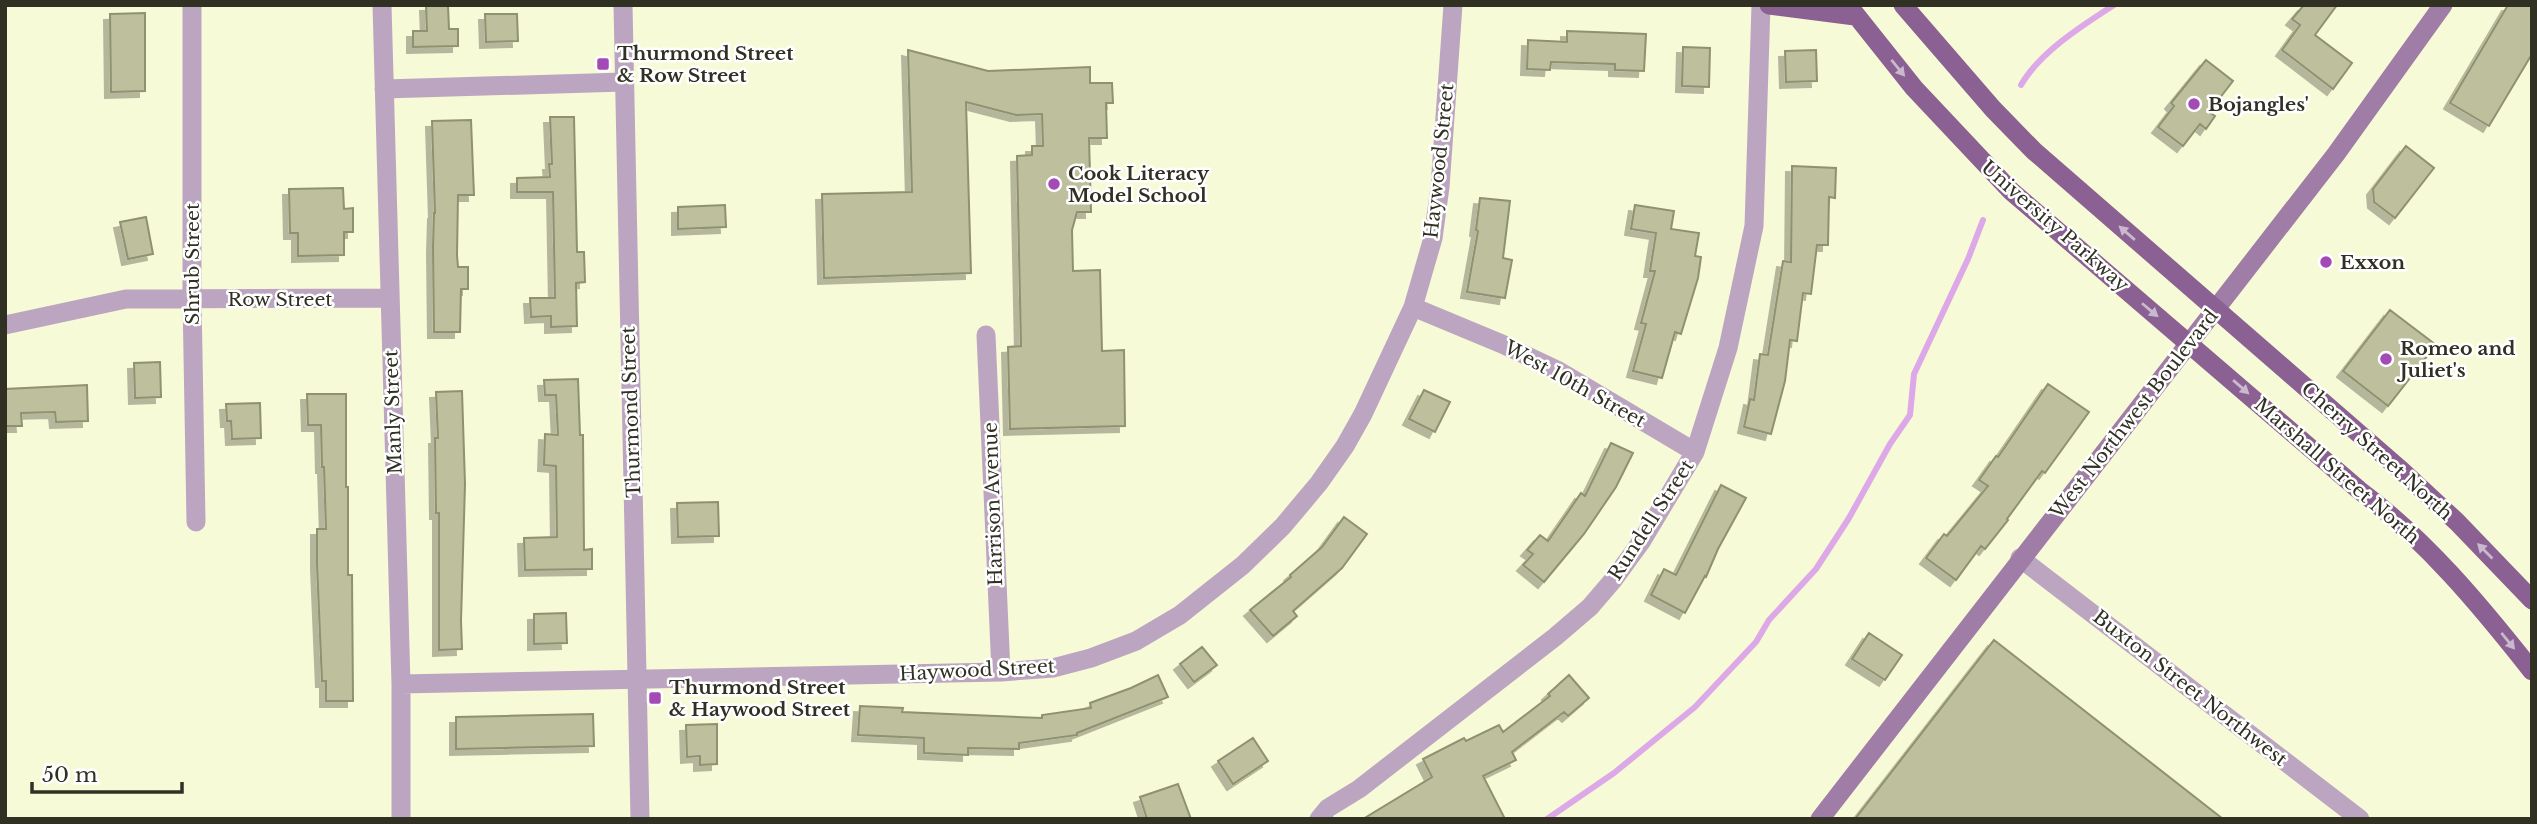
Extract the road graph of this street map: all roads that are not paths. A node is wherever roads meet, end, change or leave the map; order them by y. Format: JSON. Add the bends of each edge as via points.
{"nodes":[{"id":1,"x":191,"y":5,"type":"edge"},
{"id":2,"x":382,"y":5,"type":"edge"},
{"id":3,"x":623,"y":5,"type":"edge"},
{"id":4,"x":1453,"y":5,"type":"edge"},
{"id":5,"x":1761,"y":5,"type":"edge"},
{"id":6,"x":1769,"y":5,"type":"edge"},
{"id":7,"x":1903,"y":5,"type":"edge"},
{"id":8,"x":2443,"y":5,"type":"edge"},
{"id":9,"x":1851,"y":10,"type":"edge"},
{"id":10,"x":624,"y":82,"type":"junction"},
{"id":11,"x":384,"y":89,"type":"junction"},
{"id":12,"x":390,"y":298,"type":"junction"},
{"id":13,"x":192,"y":299,"type":"junction"},
{"id":14,"x":1413,"y":307,"type":"junction"},
{"id":15,"x":2216,"y":309,"type":"junction"},
{"id":16,"x":5,"y":326,"type":"edge"},
{"id":17,"x":986,"y":335,"type":"dead end"},
{"id":18,"x":2189,"y":343,"type":"junction"},
{"id":19,"x":1695,"y":452,"type":"junction"},
{"id":20,"x":195,"y":522,"type":"dead end"},
{"id":21,"x":2020,"y":558,"type":"junction"},
{"id":22,"x":2532,"y":600,"type":"edge"},
{"id":23,"x":2532,"y":671,"type":"edge"},
{"id":24,"x":1001,"y":672,"type":"junction"},
{"id":25,"x":638,"y":680,"type":"junction"},
{"id":26,"x":401,"y":684,"type":"junction"},
{"id":27,"x":401,"y":819,"type":"edge"},
{"id":28,"x":640,"y":819,"type":"edge"},
{"id":29,"x":1319,"y":819,"type":"edge"},
{"id":30,"x":1820,"y":819,"type":"edge"},
{"id":31,"x":2360,"y":819,"type":"edge"}],
"edges":[{"from":1,"to":13,"type":"street","name":"Shrub Street"},
{"from":2,"to":11,"type":"street","name":"Manly Street"},
{"from":3,"to":10,"type":"street","name":"Thurmond Street"},
{"from":4,"to":14,"type":"street","name":"Haywood Street","via":[[1440,187],[1433,238]]},
{"from":5,"to":19,"type":"street","name":"Rundell Street","via":[[1754,226],[1728,348]]},
{"from":6,"to":9,"type":"main road"},
{"from":15,"to":7,"type":"main road","one_way":true,"via":[[2034,151]]},
{"from":8,"to":15,"type":"main road","name":"West Northwest Boulevard"},
{"from":9,"to":18,"type":"main road","name":"University Parkway","one_way":true,"via":[[1914,88],[2011,191]]},
{"from":10,"to":11,"type":"street"},
{"from":10,"to":25,"type":"street","name":"Thurmond Street"},
{"from":11,"to":12,"type":"street","name":"Manly Street"},
{"from":12,"to":13,"type":"street","name":"Row Street"},
{"from":12,"to":26,"type":"street","name":"Manly Street"},
{"from":13,"to":16,"type":"street","name":"Row Street","via":[[126,299]]},
{"from":13,"to":20,"type":"street","name":"Shrub Street"},
{"from":14,"to":19,"type":"street","name":"West 10th Street","via":[[1557,370]]},
{"from":14,"to":24,"type":"street","name":"Haywood Street","via":[[1345,446],[1283,526],[1243,565],[1180,615],[1136,641],[1053,668]]},
{"from":15,"to":18,"type":"main road","name":"West Northwest Boulevard"},
{"from":22,"to":15,"type":"main road","name":"Cherry Street North","one_way":true,"via":[[2402,471]]},
{"from":17,"to":24,"type":"street","name":"Harrison Avenue"},
{"from":18,"to":21,"type":"main road","name":"West Northwest Boulevard"},
{"from":18,"to":23,"type":"main road","name":"Marshall Street North","one_way":true,"via":[[2396,517]]},
{"from":19,"to":29,"type":"street","name":"Rundell Street","via":[[1641,542],[1590,607]]},
{"from":21,"to":30,"type":"main road","name":"West Northwest Boulevard"},
{"from":21,"to":31,"type":"street","name":"Buxton Street Northwest"},
{"from":24,"to":25,"type":"street","name":"Haywood Street"},
{"from":25,"to":26,"type":"street","name":"Haywood Street"},
{"from":25,"to":28,"type":"street","name":"Thurmond Street"},
{"from":26,"to":27,"type":"street","name":"Manly Street"}]}
